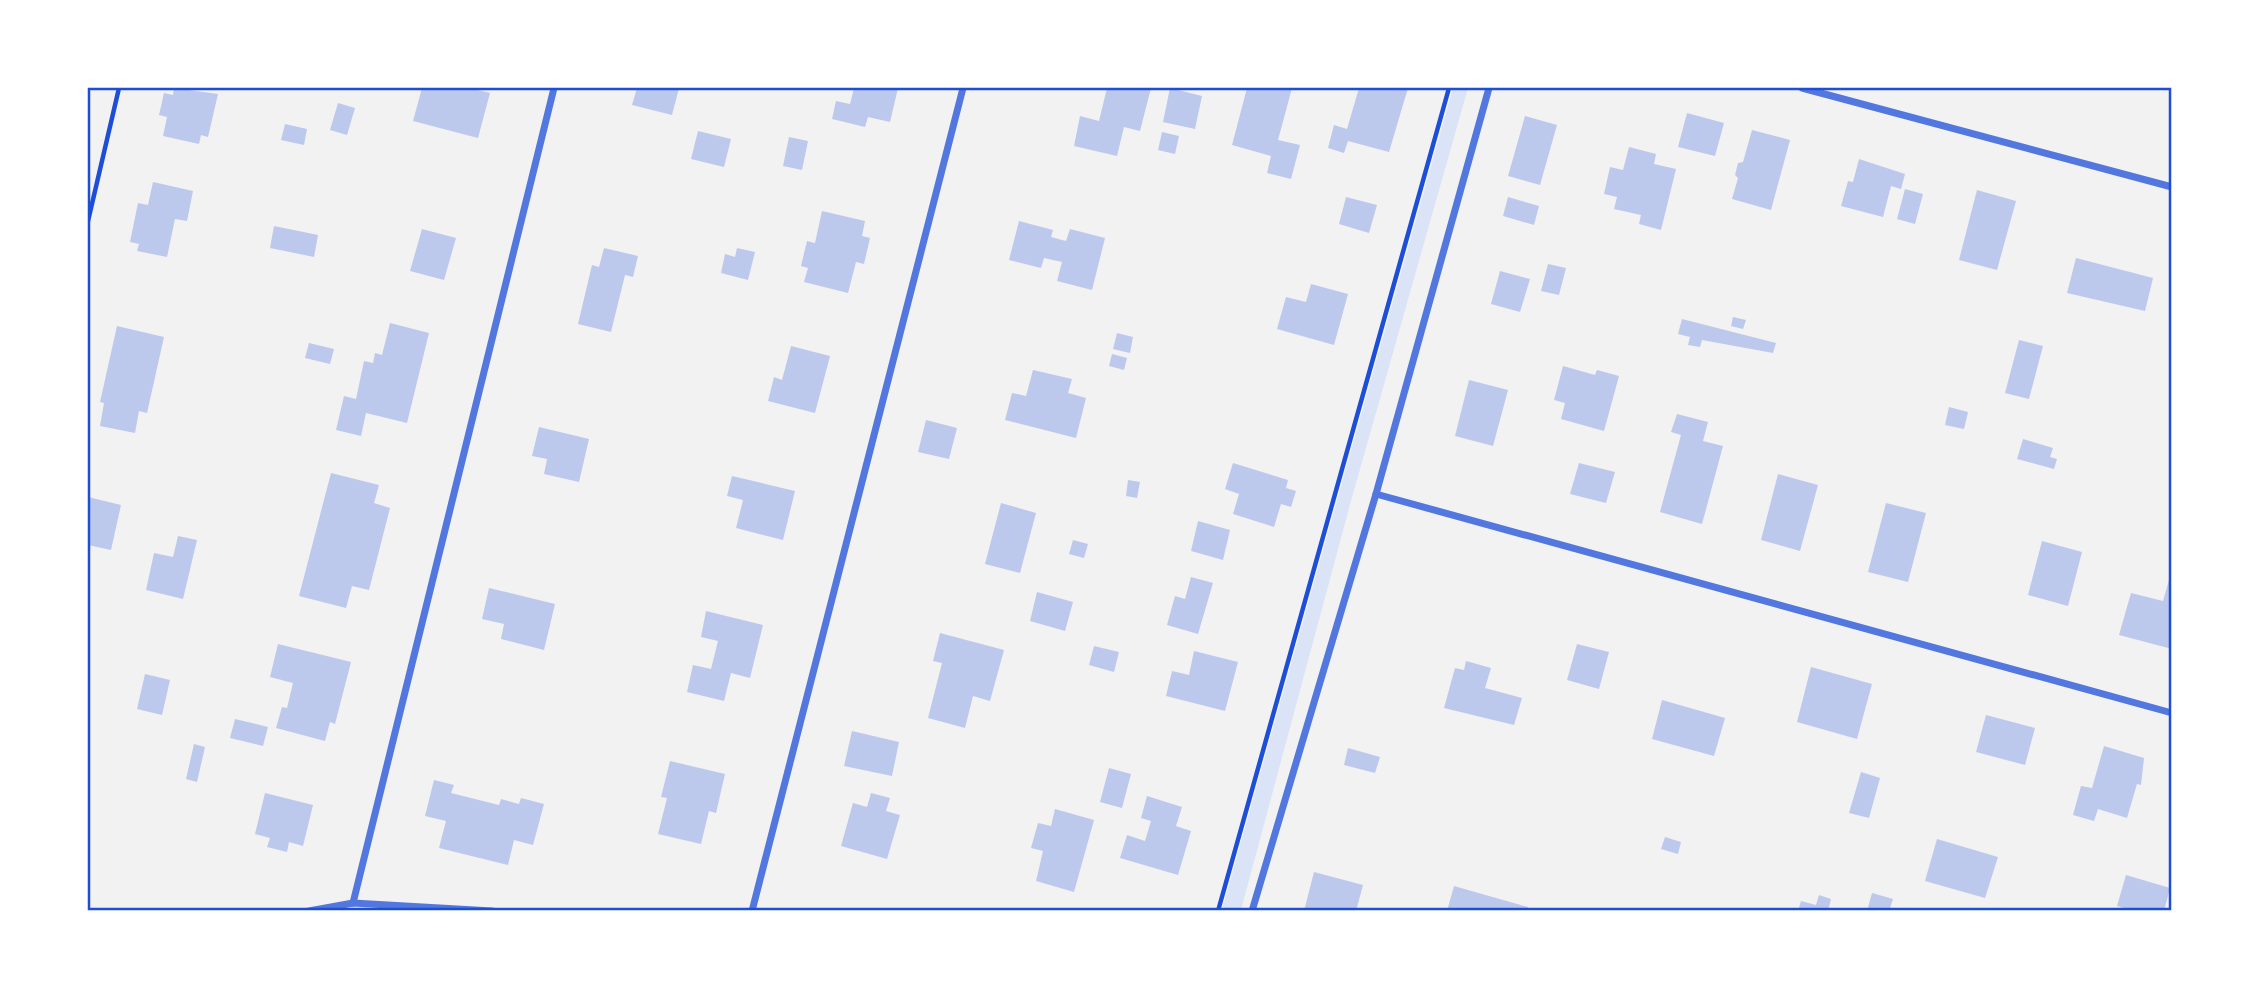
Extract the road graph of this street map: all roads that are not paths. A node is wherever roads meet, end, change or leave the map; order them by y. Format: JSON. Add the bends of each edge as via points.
{"nodes":[{"id":1,"x":554,"y":88,"type":"edge"},
{"id":2,"x":963,"y":88,"type":"edge"},
{"id":3,"x":1489,"y":88,"type":"edge"},
{"id":4,"x":1802,"y":88,"type":"edge"},
{"id":5,"x":2172,"y":187,"type":"edge"},
{"id":6,"x":1376,"y":494,"type":"junction"},
{"id":7,"x":2172,"y":713,"type":"edge"},
{"id":8,"x":353,"y":904,"type":"junction"},
{"id":9,"x":309,"y":911,"type":"edge"},
{"id":10,"x":492,"y":911,"type":"edge"},
{"id":11,"x":752,"y":911,"type":"edge"},
{"id":12,"x":1252,"y":911,"type":"edge"}],
"edges":[{"from":1,"to":8,"type":"street"},
{"from":2,"to":11,"type":"street"},
{"from":3,"to":6,"type":"street"},
{"from":4,"to":5,"type":"street"},
{"from":6,"to":7,"type":"street"},
{"from":6,"to":12,"type":"street"},
{"from":8,"to":9,"type":"street"},
{"from":8,"to":10,"type":"street"}]}
